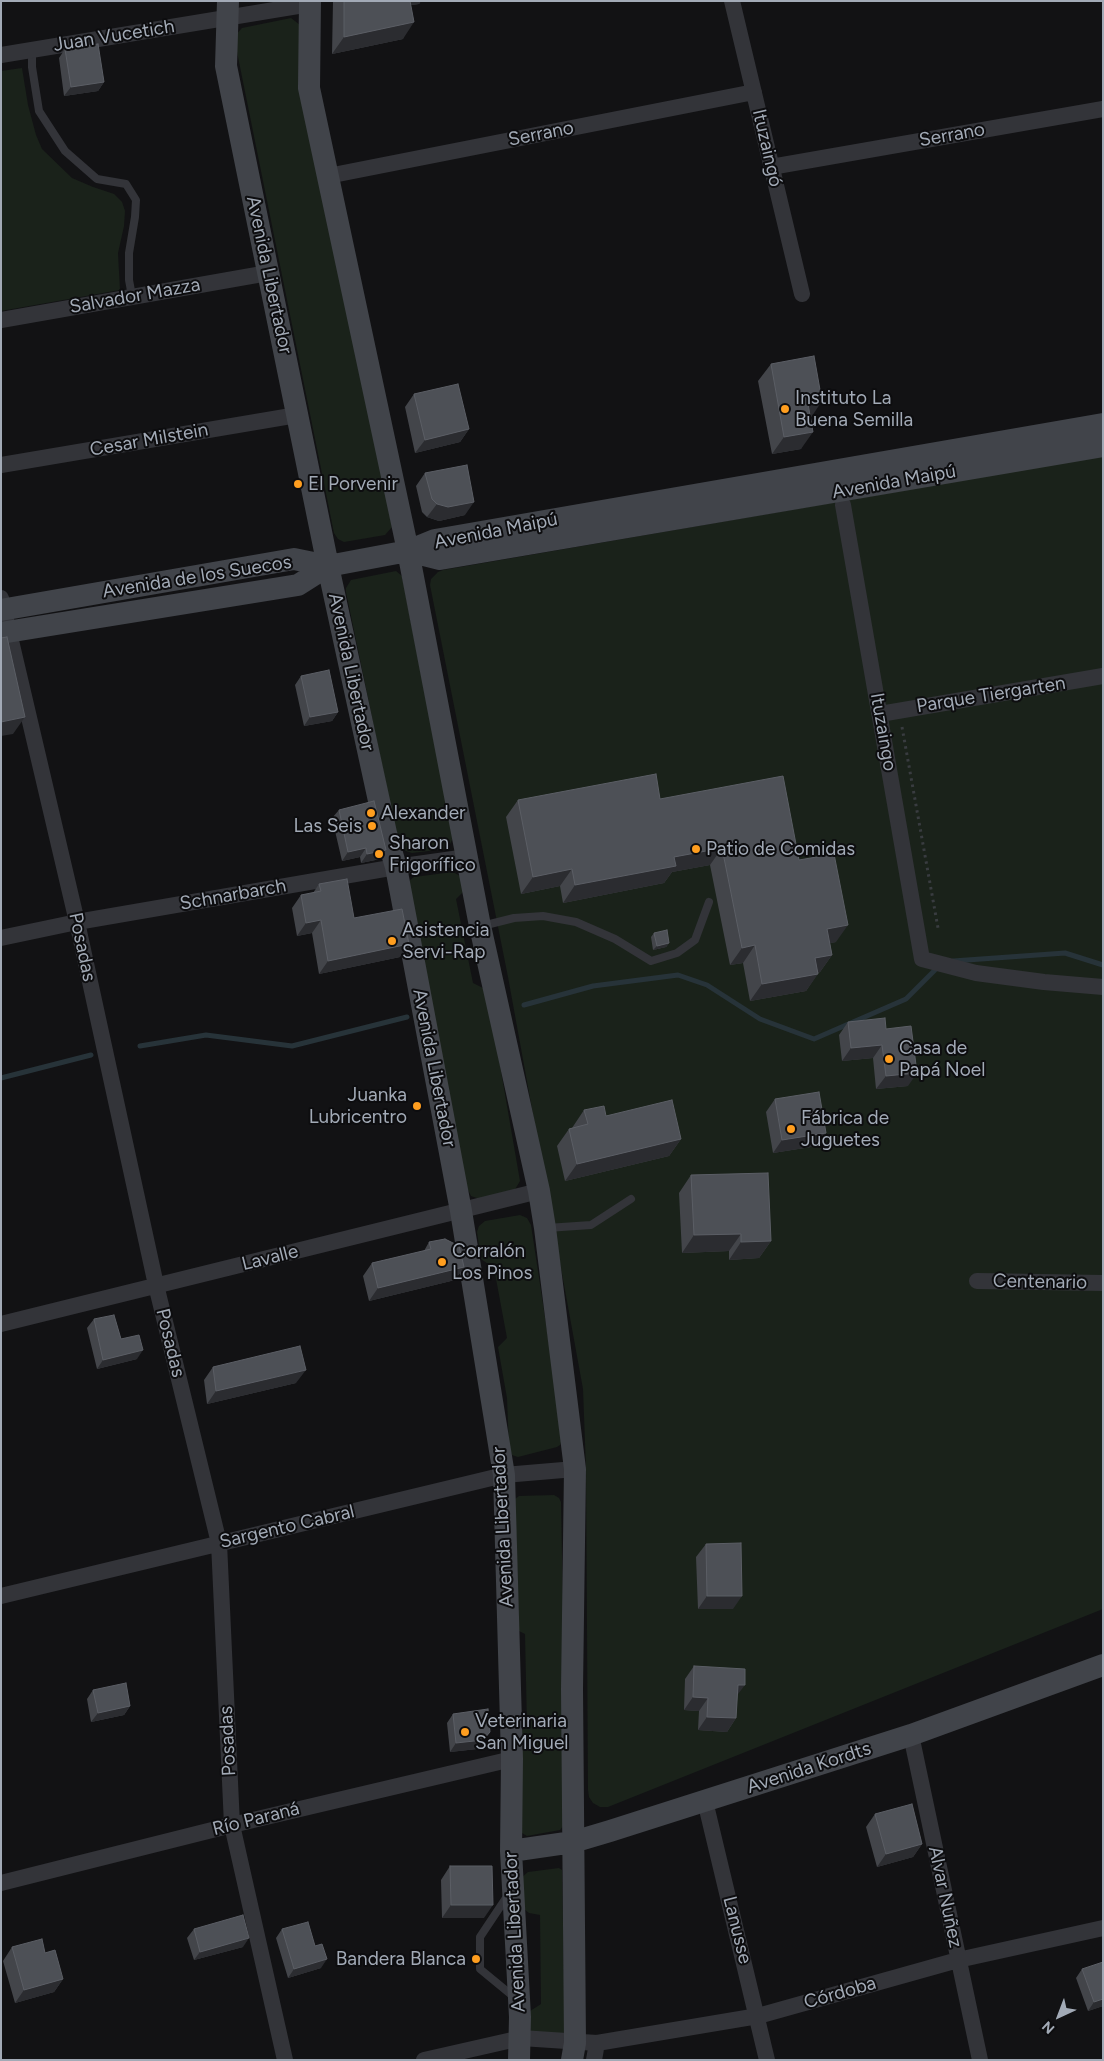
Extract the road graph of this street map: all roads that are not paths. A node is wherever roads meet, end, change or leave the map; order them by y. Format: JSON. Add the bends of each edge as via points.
{"nodes":[{"id":1,"x":732,"y":1,"type":"edge"},
{"id":2,"x":310,"y":3,"type":"edge"},
{"id":3,"x":228,"y":9,"type":"edge"},
{"id":4,"x":32,"y":50,"type":"junction"},
{"id":5,"x":1,"y":55,"type":"edge"},
{"id":6,"x":754,"y":92,"type":"junction"},
{"id":7,"x":1103,"y":109,"type":"edge"},
{"id":8,"x":771,"y":167,"type":"junction"},
{"id":9,"x":328,"y":176,"type":"junction"},
{"id":10,"x":268,"y":273,"type":"junction"},
{"id":11,"x":802,"y":294,"type":"dead end"},
{"id":12,"x":132,"y":296,"type":"junction"},
{"id":13,"x":1,"y":320,"type":"edge"},
{"id":14,"x":297,"y":415,"type":"junction"},
{"id":15,"x":1103,"y":424,"type":"edge"},
{"id":16,"x":1103,"y":446,"type":"edge"},
{"id":17,"x":1,"y":465,"type":"edge"},
{"id":18,"x":843,"y":505,"type":"dead end"},
{"id":19,"x":408,"y":551,"type":"junction"},
{"id":20,"x":328,"y":566,"type":"junction"},
{"id":21,"x":2,"y":606,"type":"edge"},
{"id":22,"x":5,"y":632,"type":"edge"},
{"id":23,"x":1103,"y":676,"type":"edge"},
{"id":24,"x":880,"y":714,"type":"junction"},
{"id":25,"x":467,"y":857,"type":"junction"},
{"id":26,"x":396,"y":867,"type":"junction"},
{"id":27,"x":709,"y":902,"type":"dead end"},
{"id":28,"x":77,"y":922,"type":"junction"},
{"id":29,"x":480,"y":926,"type":"junction"},
{"id":30,"x":1,"y":938,"type":"edge"},
{"id":31,"x":1103,"y":986,"type":"edge"},
{"id":32,"x":539,"y":1191,"type":"junction"},
{"id":33,"x":631,"y":1199,"type":"dead end"},
{"id":34,"x":461,"y":1211,"type":"junction"},
{"id":35,"x":545,"y":1228,"type":"junction"},
{"id":36,"x":977,"y":1281,"type":"dead end"},
{"id":37,"x":1103,"y":1283,"type":"edge"},
{"id":38,"x":156,"y":1285,"type":"junction"},
{"id":39,"x":1,"y":1324,"type":"edge"},
{"id":40,"x":575,"y":1469,"type":"junction"},
{"id":41,"x":504,"y":1475,"type":"junction"},
{"id":42,"x":220,"y":1543,"type":"junction"},
{"id":43,"x":1,"y":1596,"type":"edge"},
{"id":44,"x":1103,"y":1665,"type":"edge"},
{"id":45,"x":911,"y":1735,"type":"junction"},
{"id":46,"x":512,"y":1759,"type":"junction"},
{"id":47,"x":705,"y":1801,"type":"junction"},
{"id":48,"x":232,"y":1825,"type":"junction"},
{"id":49,"x":573,"y":1842,"type":"junction"},
{"id":50,"x":511,"y":1851,"type":"junction"},
{"id":51,"x":1,"y":1883,"type":"edge"},
{"id":52,"x":512,"y":1889,"type":"junction"},
{"id":53,"x":1103,"y":1928,"type":"edge"},
{"id":54,"x":958,"y":1960,"type":"junction"},
{"id":55,"x":519,"y":2002,"type":"junction"},
{"id":56,"x":758,"y":2016,"type":"junction"},
{"id":57,"x":597,"y":2043,"type":"junction"},
{"id":58,"x":520,"y":2049,"type":"edge"},
{"id":59,"x":573,"y":2051,"type":"edge"},
{"id":60,"x":285,"y":2060,"type":"edge"},
{"id":61,"x":424,"y":2060,"type":"edge"},
{"id":62,"x":594,"y":2060,"type":"edge"},
{"id":63,"x":767,"y":2060,"type":"edge"},
{"id":64,"x":980,"y":2060,"type":"edge"}],
"edges":[{"from":1,"to":6,"type":"street","name":"Ituzaingó"},
{"from":2,"to":3,"type":"street","name":"Juan Vucetich"},
{"from":2,"to":9,"type":"main road","via":[[309,88]]},
{"from":3,"to":4,"type":"street","name":"Juan Vucetich"},
{"from":3,"to":10,"type":"main road","name":"Avenida Libertador","via":[[226,66]]},
{"from":4,"to":5,"type":"street","name":"Juan Vucetich"},
{"from":4,"to":12,"type":"lane","via":[[39,111],[66,151],[97,179],[126,184],[136,200],[129,254]]},
{"from":6,"to":8,"type":"street","name":"Ituzaingó"},
{"from":6,"to":9,"type":"street","name":"Serrano"},
{"from":7,"to":8,"type":"street","name":"Serrano"},
{"from":8,"to":11,"type":"street","name":"Ituzaingó"},
{"from":9,"to":19,"type":"main road"},
{"from":10,"to":12,"type":"street","name":"Salvador Mazza"},
{"from":10,"to":14,"type":"main road","name":"Avenida Libertador"},
{"from":12,"to":13,"type":"street","name":"Salvador Mazza"},
{"from":14,"to":17,"type":"street","name":"Cesar Milstein"},
{"from":14,"to":20,"type":"main road","name":"Avenida Libertador"},
{"from":15,"to":19,"type":"main road","name":"Avenida Maipú","via":[[435,540]]},
{"from":16,"to":19,"type":"main road","name":"Avenida Maipú","via":[[440,560]]},
{"from":18,"to":24,"type":"street","name":"Ituzaingo"},
{"from":19,"to":20,"type":"main road"},
{"from":19,"to":25,"type":"main road"},
{"from":20,"to":21,"type":"main road","name":"Avenida de los Suecos","via":[[294,559]]},
{"from":20,"to":22,"type":"main road","name":"Avenida de los Suecos","via":[[298,585]]},
{"from":20,"to":26,"type":"main road","name":"Avenida Libertador"},
{"from":21,"to":22,"type":"street","name":"Posadas"},
{"from":22,"to":28,"type":"street","name":"Posadas"},
{"from":23,"to":24,"type":"street","name":"Parque Tiergarten"},
{"from":24,"to":31,"type":"street","name":"Ituzaingo","via":[[922,959],[976,973]]},
{"from":25,"to":26,"type":"street","name":"Schnarbarch"},
{"from":25,"to":29,"type":"main road"},
{"from":26,"to":28,"type":"street","name":"Schnarbarch"},
{"from":26,"to":34,"type":"main road","name":"Avenida Libertador"},
{"from":27,"to":29,"type":"lane","via":[[695,940],[677,953],[651,960],[576,922],[543,916],[514,918]]},
{"from":28,"to":30,"type":"street","name":"Schnarbarch"},
{"from":28,"to":38,"type":"street","name":"Posadas"},
{"from":29,"to":32,"type":"main road"},
{"from":32,"to":34,"type":"street","name":"Lavalle"},
{"from":32,"to":35,"type":"main road"},
{"from":33,"to":35,"type":"lane","via":[[591,1225]]},
{"from":34,"to":38,"type":"street","name":"Lavalle"},
{"from":34,"to":41,"type":"main road","name":"Avenida Libertador"},
{"from":35,"to":40,"type":"main road"},
{"from":36,"to":37,"type":"street","name":"Centenario"},
{"from":38,"to":39,"type":"street","name":"Lavalle"},
{"from":38,"to":42,"type":"street","name":"Posadas"},
{"from":40,"to":41,"type":"street","name":"Sargento Cabral"},
{"from":40,"to":49,"type":"main road"},
{"from":41,"to":42,"type":"street","name":"Sargento Cabral"},
{"from":41,"to":46,"type":"main road","name":"Avenida Libertador"},
{"from":42,"to":43,"type":"street","name":"Sargento Cabral"},
{"from":42,"to":48,"type":"street","name":"Posadas"},
{"from":44,"to":45,"type":"main road","name":"Avenida Kordts"},
{"from":45,"to":47,"type":"main road","name":"Avenida Kordts"},
{"from":45,"to":54,"type":"street","name":"Alvar Nuñez"},
{"from":46,"to":48,"type":"street","name":"Río Paraná"},
{"from":46,"to":50,"type":"main road","name":"Avenida Libertador"},
{"from":47,"to":49,"type":"main road","name":"Avenida Kordts"},
{"from":47,"to":56,"type":"street","name":"Lanusse"},
{"from":48,"to":51,"type":"street","name":"Río Paraná"},
{"from":48,"to":60,"type":"street","name":"Posadas"},
{"from":49,"to":50,"type":"main road","name":"Avenida Kordts"},
{"from":49,"to":59,"type":"main road"},
{"from":50,"to":52,"type":"main road","name":"Avenida Libertador"},
{"from":52,"to":55,"type":"main road","name":"Avenida Libertador"},
{"from":52,"to":55,"type":"lane","via":[[480,1937],[480,1969]]},
{"from":53,"to":54,"type":"street","name":"Córdoba"},
{"from":54,"to":56,"type":"street","name":"Córdoba"},
{"from":54,"to":64,"type":"street","name":"Alvar Nuñez"},
{"from":55,"to":58,"type":"main road","name":"Avenida Libertador"},
{"from":56,"to":57,"type":"street","name":"Córdoba"},
{"from":56,"to":63,"type":"street","name":"Lanusse"},
{"from":57,"to":59,"type":"street","name":"Córdoba"},
{"from":57,"to":62,"type":"street"},
{"from":58,"to":59,"type":"street","name":"Córdoba"},
{"from":58,"to":61,"type":"street","name":"Córdoba"}]}
